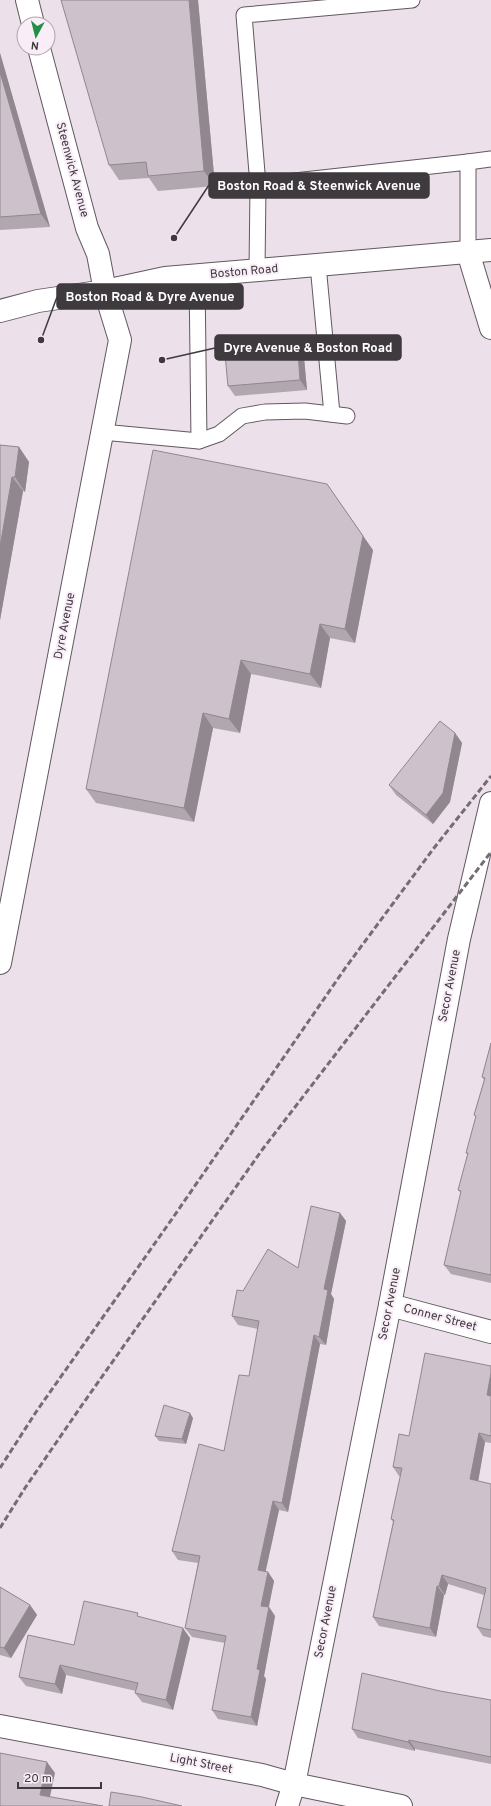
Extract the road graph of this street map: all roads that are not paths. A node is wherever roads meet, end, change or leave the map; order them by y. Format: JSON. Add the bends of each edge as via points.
{"nodes":[{"id":1,"x":27,"y":0,"type":"edge"},
{"id":2,"x":412,"y":0,"type":"edge"},
{"id":3,"x":31,"y":16,"type":"edge"},
{"id":4,"x":41,"y":56,"type":"edge"},
{"id":5,"x":491,"y":158,"type":"edge"},
{"id":6,"x":468,"y":162,"type":"junction"},
{"id":7,"x":258,"y":185,"type":"junction"},
{"id":8,"x":491,"y":250,"type":"edge"},
{"id":9,"x":468,"y":252,"type":"junction"},
{"id":10,"x":318,"y":265,"type":"junction"},
{"id":11,"x":257,"y":271,"type":"junction"},
{"id":12,"x":197,"y":276,"type":"junction"},
{"id":13,"x":105,"y":291,"type":"junction"},
{"id":14,"x":0,"y":311,"type":"edge"},
{"id":15,"x":491,"y":328,"type":"edge"},
{"id":16,"x":102,"y":432,"type":"junction"},
{"id":17,"x":199,"y":441,"type":"junction"},
{"id":18,"x":491,"y":803,"type":"edge"},
{"id":19,"x":0,"y":964,"type":"edge"},
{"id":20,"x":390,"y":1305,"type":"junction"},
{"id":21,"x":491,"y":1332,"type":"edge"},
{"id":22,"x":0,"y":1726,"type":"edge"},
{"id":23,"x":294,"y":1784,"type":"junction"},
{"id":24,"x":287,"y":1806,"type":"edge"},
{"id":25,"x":401,"y":1806,"type":"edge"}],
"edges":[{"from":1,"to":3,"type":"street"},
{"from":2,"to":7,"type":"lane","via":[[244,15]]},
{"from":4,"to":13,"type":"street","name":"Steenwick Avenue","via":[[87,228],[98,254]]},
{"from":5,"to":6,"type":"lane"},
{"from":6,"to":7,"type":"lane"},
{"from":6,"to":9,"type":"lane"},
{"from":7,"to":11,"type":"lane"},
{"from":8,"to":9,"type":"street","name":"Boston Road"},
{"from":9,"to":10,"type":"street","name":"Boston Road"},
{"from":9,"to":15,"type":"street"},
{"from":10,"to":11,"type":"street","name":"Boston Road"},
{"from":10,"to":17,"type":"lane","via":[[340,415],[305,411],[257,413],[242,416],[219,434]]},
{"from":11,"to":12,"type":"street","name":"Boston Road"},
{"from":12,"to":13,"type":"street","name":"Boston Road","via":[[165,278]]},
{"from":12,"to":17,"type":"lane"},
{"from":13,"to":14,"type":"street","name":"Boston Road","via":[[38,301]]},
{"from":13,"to":16,"type":"street","name":"Dyre Avenue","via":[[120,340]]},
{"from":16,"to":17,"type":"lane"},
{"from":16,"to":19,"type":"street","name":"Dyre Avenue"},
{"from":18,"to":20,"type":"street","name":"Secor Avenue","via":[[459,938]]},
{"from":20,"to":21,"type":"street","name":"Conner Street"},
{"from":20,"to":23,"type":"street","name":"Secor Avenue"},
{"from":22,"to":23,"type":"street","name":"Light Street","via":[[262,1775]]},
{"from":23,"to":24,"type":"street","name":"Secor Avenue"},
{"from":23,"to":25,"type":"street","name":"Light Street"}]}
